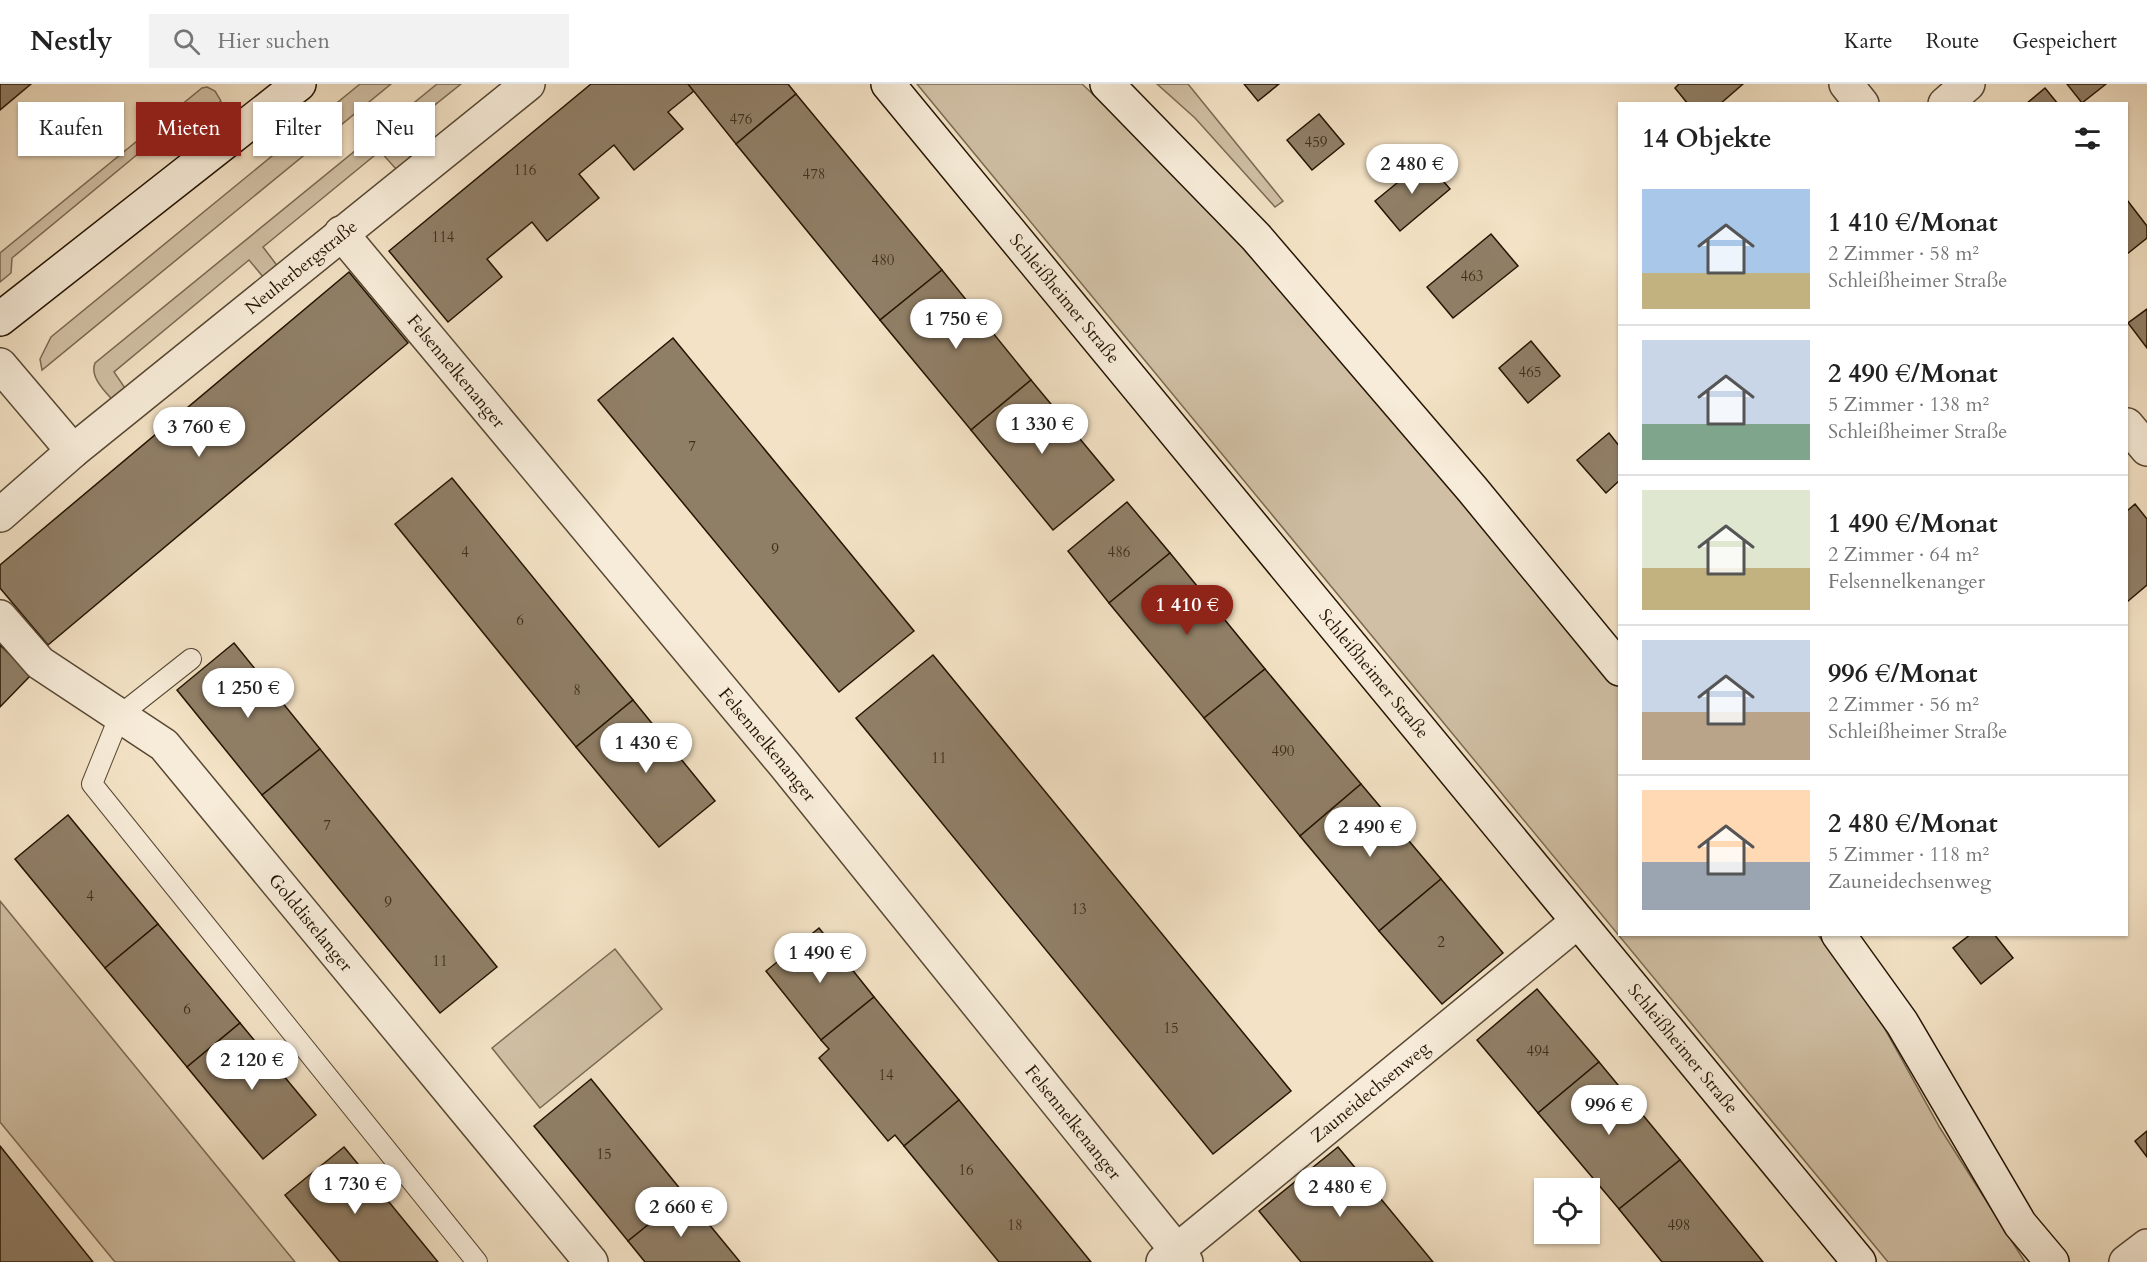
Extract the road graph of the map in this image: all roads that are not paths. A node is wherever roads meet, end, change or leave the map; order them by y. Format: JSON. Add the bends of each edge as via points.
{"nodes":[{"id":1,"x":299,"y":84,"type":"edge"},
{"id":2,"x":528,"y":84,"type":"edge"},
{"id":3,"x":888,"y":84,"type":"edge"},
{"id":4,"x":1846,"y":84,"type":"edge"},
{"id":5,"x":1968,"y":84,"type":"edge"},
{"id":6,"x":1118,"y":87,"type":"edge"},
{"id":7,"x":1860,"y":102,"type":"edge"},
{"id":8,"x":1947,"y":102,"type":"edge"},
{"id":9,"x":341,"y":233,"type":"junction"},
{"id":10,"x":0,"y":319,"type":"edge"},
{"id":11,"x":0,"y":365,"type":"edge"},
{"id":12,"x":2128,"y":426,"type":"edge"},
{"id":13,"x":2147,"y":449,"type":"edge"},
{"id":14,"x":73,"y":451,"type":"junction"},
{"id":15,"x":0,"y":515,"type":"edge"},
{"id":16,"x":0,"y":617,"type":"edge"},
{"id":17,"x":191,"y":659,"type":"dead end"},
{"id":18,"x":1618,"y":667,"type":"edge"},
{"id":19,"x":120,"y":715,"type":"junction"},
{"id":20,"x":1577,"y":921,"type":"junction"},
{"id":21,"x":1839,"y":936,"type":"edge"},
{"id":22,"x":2147,"y":1246,"type":"edge"},
{"id":23,"x":1176,"y":1258,"type":"edge"},
{"id":24,"x":477,"y":1262,"type":"edge"},
{"id":25,"x":591,"y":1262,"type":"edge"},
{"id":26,"x":1859,"y":1262,"type":"edge"},
{"id":27,"x":2052,"y":1262,"type":"edge"},
{"id":28,"x":2126,"y":1262,"type":"edge"}],
"edges":[{"from":1,"to":10,"type":"street"},
{"from":2,"to":9,"type":"street","name":"Neuherbergstraße"},
{"from":3,"to":20,"type":"street","name":"Schleißheimer Straße"},
{"from":4,"to":7,"type":"street"},
{"from":5,"to":8,"type":"street"},
{"from":6,"to":18,"type":"street","via":[[1256,237]]},
{"from":9,"to":14,"type":"street","name":"Neuherbergstraße"},
{"from":9,"to":23,"type":"street","name":"Felsennelkenanger","via":[[784,764]]},
{"from":11,"to":14,"type":"street"},
{"from":12,"to":13,"type":"street"},
{"from":14,"to":15,"type":"street","name":"Neuherbergstraße"},
{"from":16,"to":19,"type":"street","name":"Golddistelanger","via":[[40,663]]},
{"from":17,"to":19,"type":"lane"},
{"from":19,"to":24,"type":"lane","via":[[92,784]]},
{"from":19,"to":25,"type":"street","name":"Golddistelanger","via":[[164,745]]},
{"from":20,"to":23,"type":"street","name":"Zauneidechsenweg"},
{"from":20,"to":26,"type":"street","name":"Schleißheimer Straße"},
{"from":21,"to":27,"type":"street","via":[[1902,1023],[2020,1224]]},
{"from":22,"to":28,"type":"street"}]}
